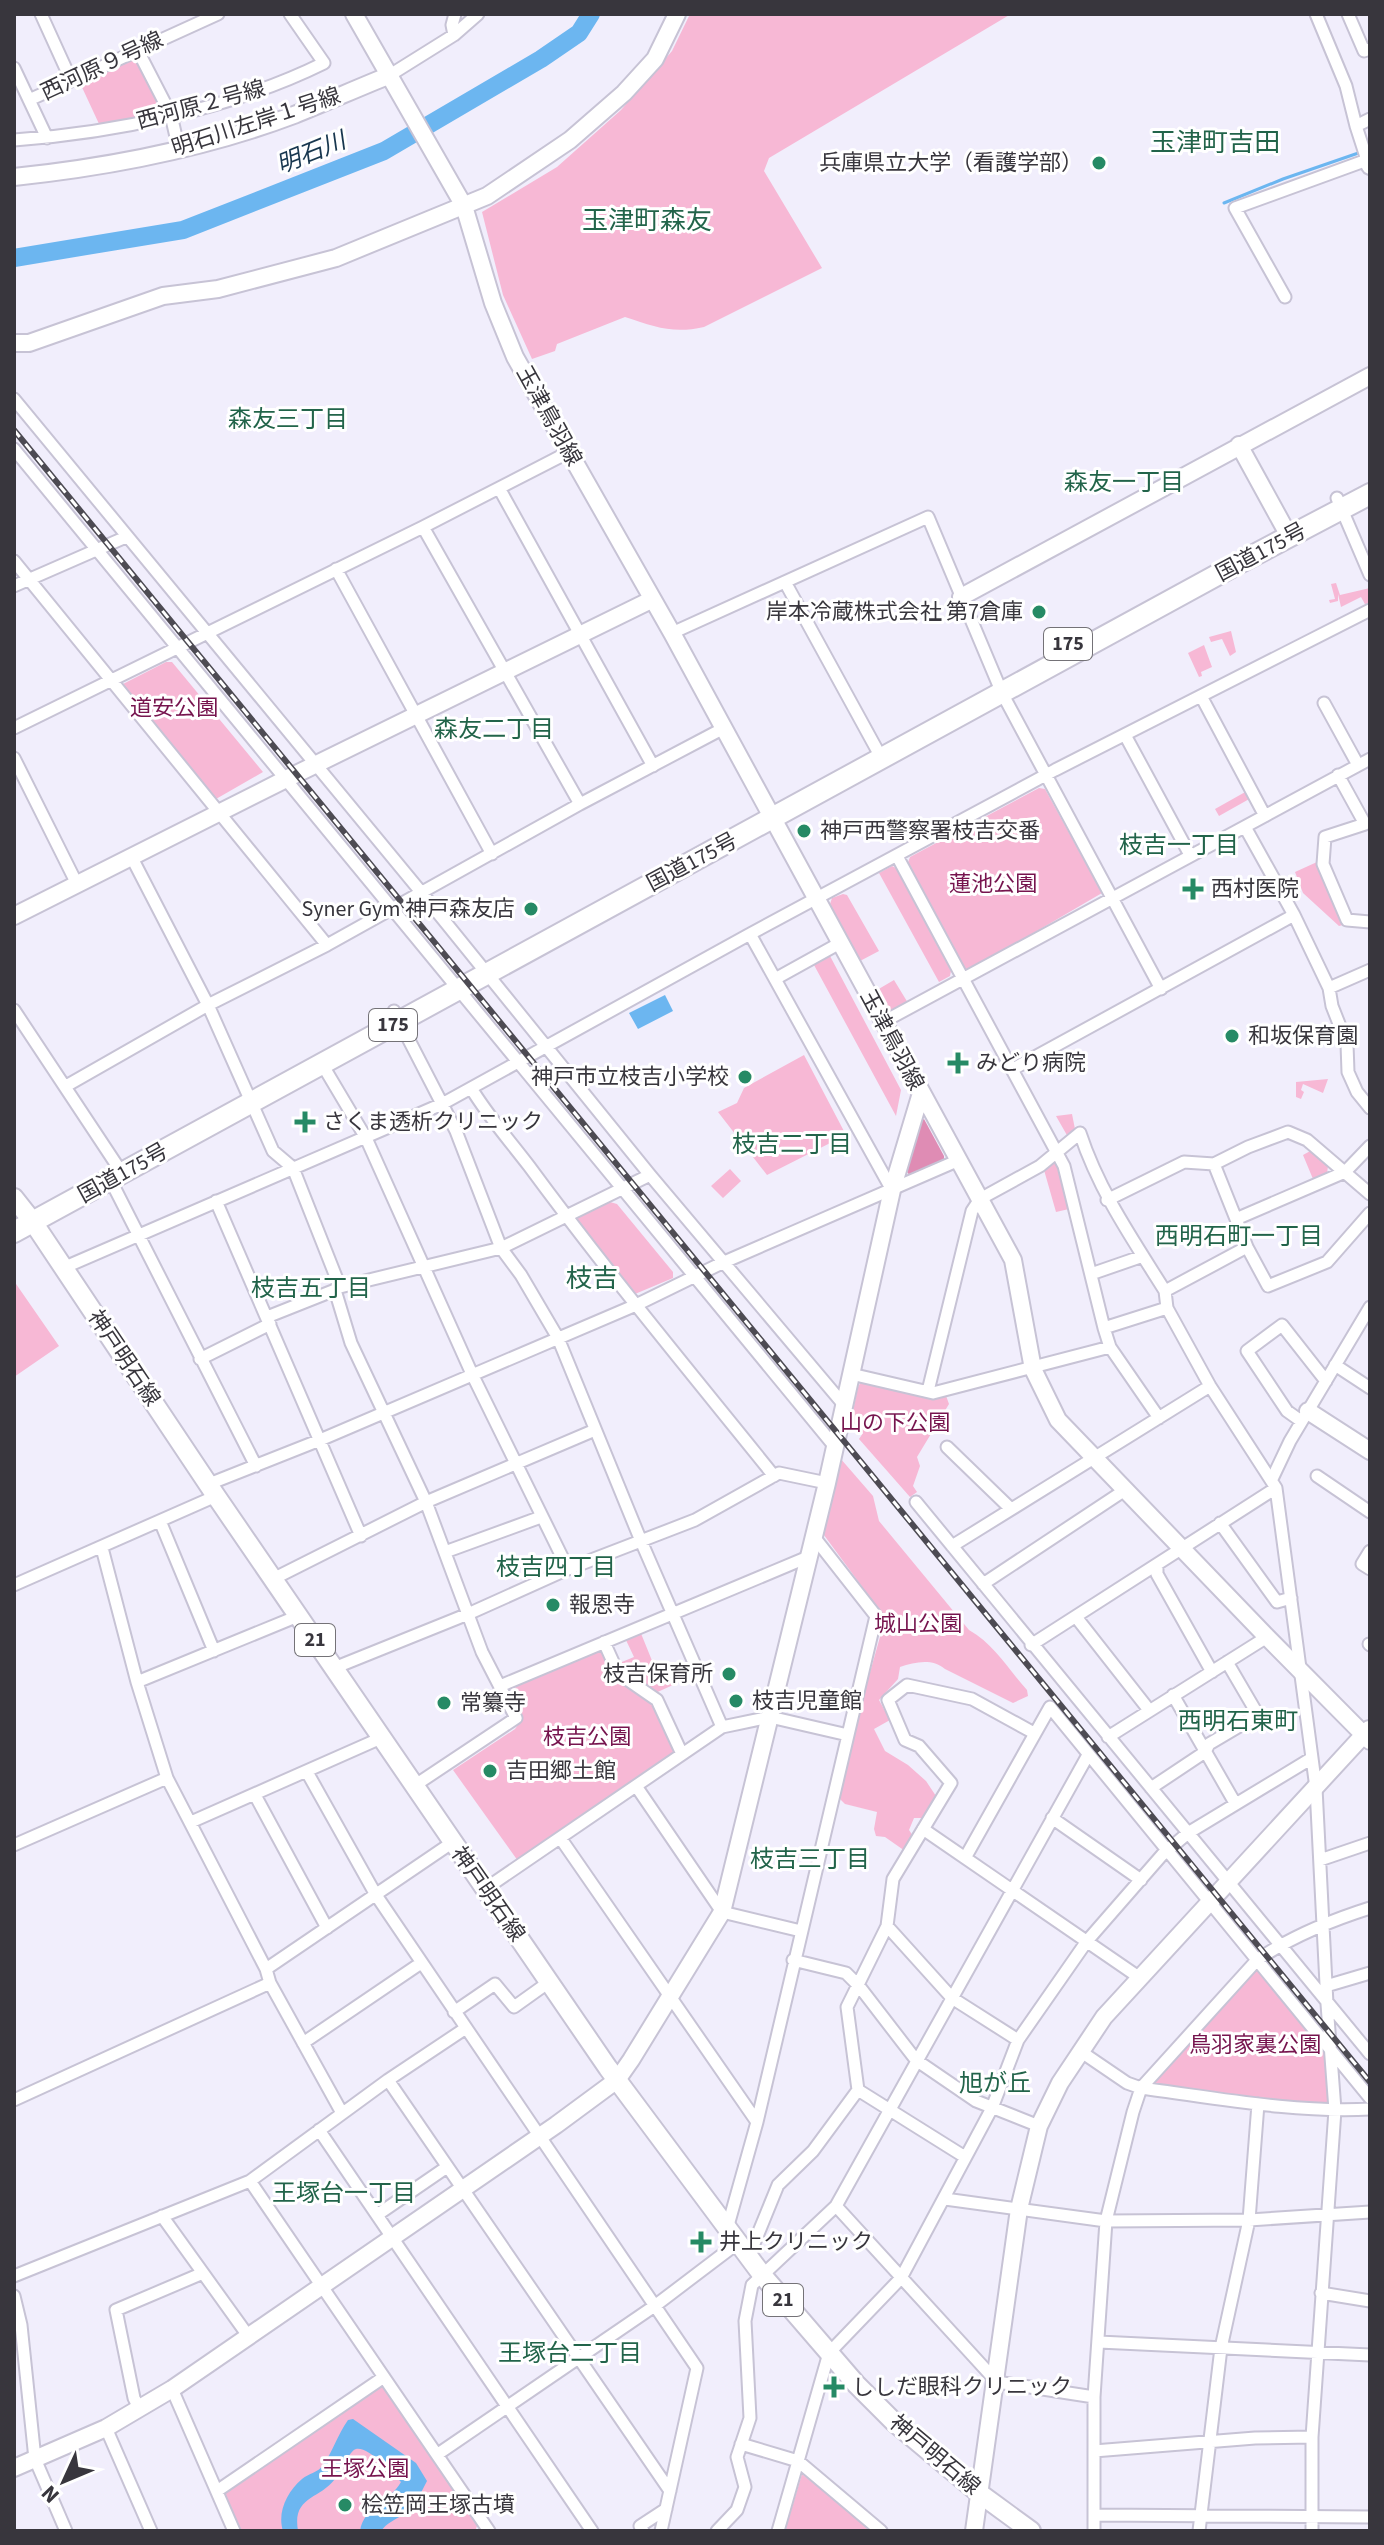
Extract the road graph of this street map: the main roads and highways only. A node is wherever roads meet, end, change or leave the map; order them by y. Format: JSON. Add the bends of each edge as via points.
{"nodes":[{"id":1,"x":1370,"y":480,"type":"edge"},
{"id":2,"x":1370,"y":494,"type":"edge"},
{"id":3,"x":1340,"y":504,"type":"junction"},
{"id":4,"x":397,"y":1016,"type":"junction"},
{"id":5,"x":249,"y":1096,"type":"junction"},
{"id":6,"x":21,"y":1212,"type":"edge"},
{"id":7,"x":14,"y":1232,"type":"edge"},
{"id":8,"x":1031,"y":2531,"type":"edge"}],
"edges":[{"from":1,"to":3,"type":"highway","name":"国道175号","number":"175"},
{"from":2,"to":3,"type":"highway","name":"国道175号","number":"175"},
{"from":3,"to":4,"type":"highway","name":"国道175号","number":"175"},
{"from":4,"to":5,"type":"highway","name":"国道175号","number":"175"},
{"from":4,"to":5,"type":"highway","name":"国道175号","number":"175","via":[[322,1064]]},
{"from":5,"to":6,"type":"highway","name":"国道175号","number":"175","via":[[116,1171]]},
{"from":6,"to":7,"type":"highway","name":"国道175号","number":"175"},
{"from":6,"to":8,"type":"main road","name":"神戸明石線","number":"21","via":[[617,2080],[763,2276],[893,2421]]}]}
